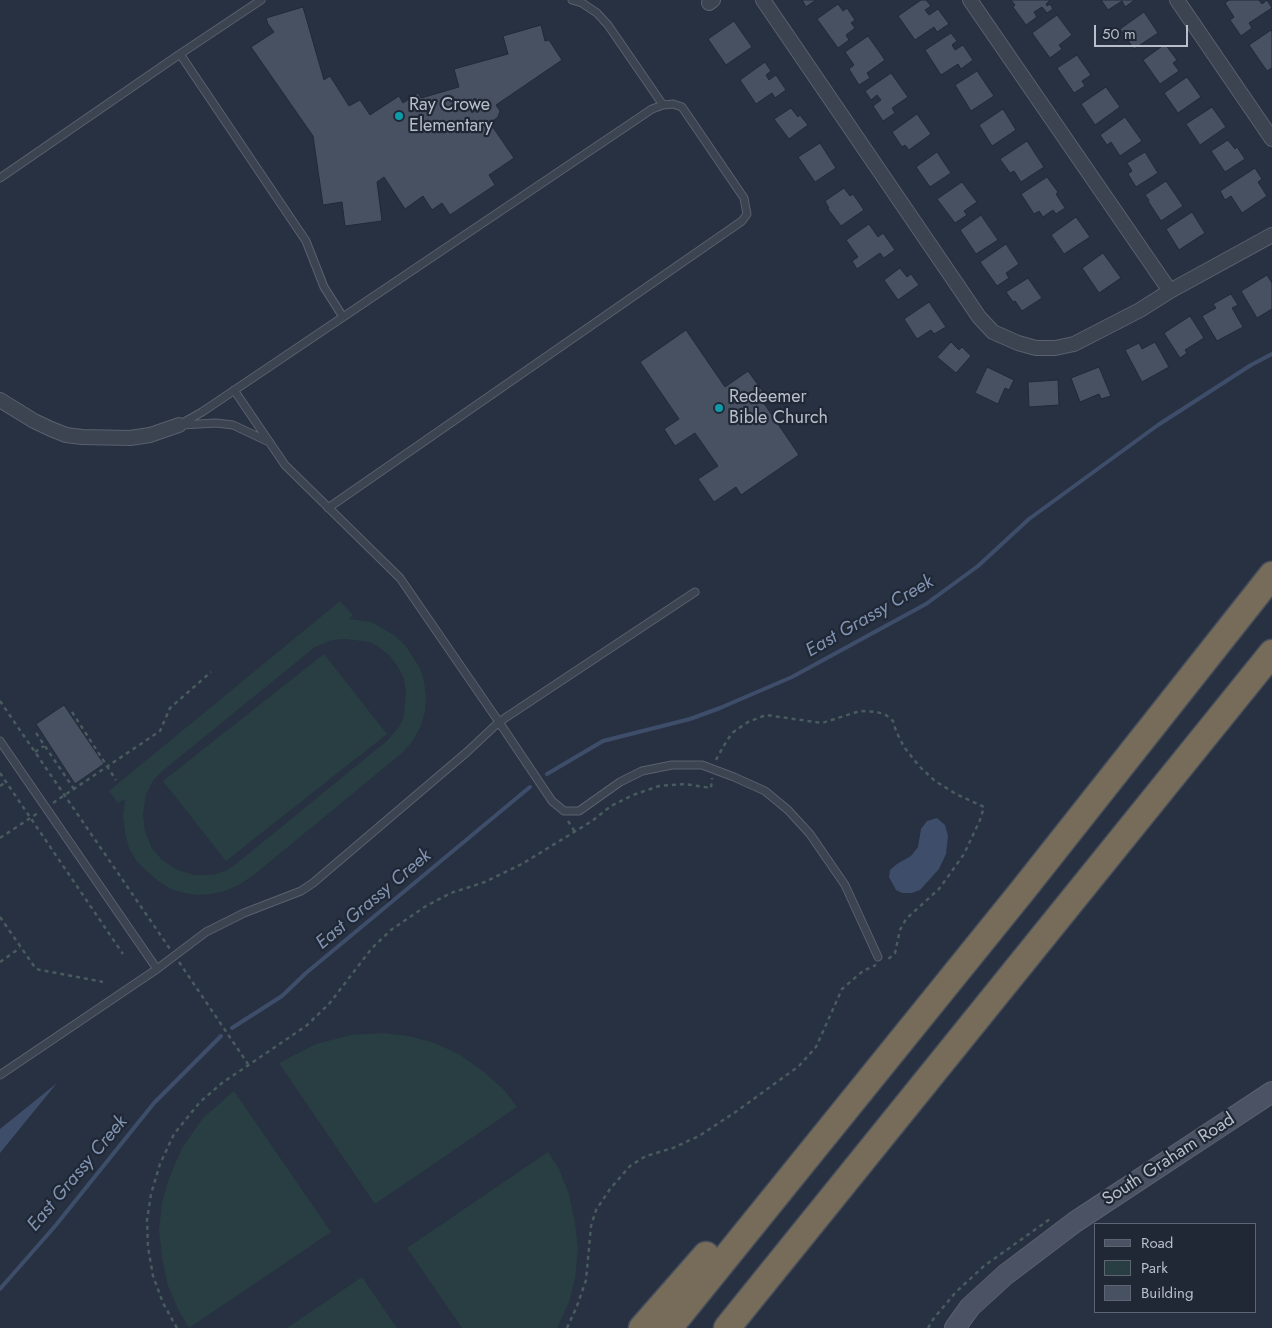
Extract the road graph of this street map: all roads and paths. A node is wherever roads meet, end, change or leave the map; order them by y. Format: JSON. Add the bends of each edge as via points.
{"nodes":[{"id":1,"x":261,"y":0,"type":"edge"},
{"id":2,"x":572,"y":0,"type":"edge"},
{"id":3,"x":763,"y":0,"type":"edge"},
{"id":4,"x":970,"y":0,"type":"edge"},
{"id":5,"x":1176,"y":0,"type":"edge"},
{"id":6,"x":180,"y":54,"type":"junction"},
{"id":7,"x":663,"y":104,"type":"junction"},
{"id":8,"x":1272,"y":139,"type":"edge"},
{"id":9,"x":0,"y":178,"type":"edge"},
{"id":10,"x":1272,"y":234,"type":"edge"},
{"id":11,"x":1170,"y":291,"type":"junction"},
{"id":12,"x":343,"y":317,"type":"junction"},
{"id":13,"x":234,"y":390,"type":"junction"},
{"id":14,"x":0,"y":400,"type":"edge"},
{"id":15,"x":179,"y":425,"type":"junction"},
{"id":16,"x":268,"y":441,"type":"junction"},
{"id":17,"x":328,"y":508,"type":"junction"},
{"id":18,"x":1272,"y":575,"type":"edge"},
{"id":19,"x":694,"y":592,"type":"dead end"},
{"id":20,"x":1272,"y":653,"type":"edge"},
{"id":21,"x":211,"y":672,"type":"dead end"},
{"id":22,"x":0,"y":701,"type":"edge"},
{"id":23,"x":72,"y":712,"type":"dead end"},
{"id":24,"x":499,"y":722,"type":"junction"},
{"id":25,"x":36,"y":733,"type":"dead end"},
{"id":26,"x":0,"y":741,"type":"edge"},
{"id":27,"x":44,"y":745,"type":"junction"},
{"id":28,"x":35,"y":752,"type":"junction"},
{"id":29,"x":108,"y":766,"type":"junction"},
{"id":30,"x":714,"y":769,"type":"junction"},
{"id":31,"x":0,"y":772,"type":"edge"},
{"id":32,"x":116,"y":780,"type":"dead end"},
{"id":33,"x":6,"y":782,"type":"junction"},
{"id":34,"x":0,"y":786,"type":"edge"},
{"id":35,"x":74,"y":789,"type":"junction"},
{"id":36,"x":64,"y":796,"type":"junction"},
{"id":37,"x":46,"y":808,"type":"junction"},
{"id":38,"x":31,"y":818,"type":"junction"},
{"id":39,"x":0,"y":838,"type":"edge"},
{"id":40,"x":0,"y":917,"type":"edge"},
{"id":41,"x":20,"y":948,"type":"junction"},
{"id":42,"x":123,"y":954,"type":"dead end"},
{"id":43,"x":174,"y":955,"type":"junction"},
{"id":44,"x":878,"y":957,"type":"dead end"},
{"id":45,"x":0,"y":962,"type":"edge"},
{"id":46,"x":157,"y":969,"type":"junction"},
{"id":47,"x":102,"y":982,"type":"dead end"},
{"id":48,"x":977,"y":1019,"type":"junction"},
{"id":49,"x":248,"y":1064,"type":"junction"},
{"id":50,"x":0,"y":1075,"type":"edge"},
{"id":51,"x":1272,"y":1092,"type":"edge"},
{"id":52,"x":774,"y":1199,"type":"junction"},
{"id":53,"x":178,"y":1328,"type":"edge"},
{"id":54,"x":566,"y":1328,"type":"edge"},
{"id":55,"x":642,"y":1328,"type":"edge"},
{"id":56,"x":669,"y":1328,"type":"edge"},
{"id":57,"x":727,"y":1328,"type":"edge"},
{"id":58,"x":739,"y":1328,"type":"edge"},
{"id":59,"x":955,"y":1328,"type":"edge"}],
"edges":[{"from":1,"to":6,"type":"lane"},
{"from":2,"to":7,"type":"lane","via":[[597,13]]},
{"from":3,"to":11,"type":"street","via":[[964,296],[993,332],[1036,348],[1074,344]]},
{"from":4,"to":11,"type":"street"},
{"from":5,"to":8,"type":"street"},
{"from":6,"to":9,"type":"lane"},
{"from":6,"to":12,"type":"lane","via":[[306,241],[324,287]]},
{"from":7,"to":12,"type":"lane"},
{"from":7,"to":17,"type":"lane","via":[[682,106],[688,114],[744,198],[747,214],[742,222]]},
{"from":10,"to":11,"type":"street"},
{"from":12,"to":13,"type":"lane"},
{"from":13,"to":15,"type":"lane"},
{"from":13,"to":16,"type":"lane"},
{"from":14,"to":15,"type":"street","via":[[42,425],[82,437],[130,438]]},
{"from":15,"to":16,"type":"lane","via":[[233,425]]},
{"from":16,"to":17,"type":"lane","via":[[285,466]]},
{"from":17,"to":24,"type":"lane","via":[[400,578]]},
{"from":18,"to":52,"type":"highway","via":[[1024,890]]},
{"from":19,"to":24,"type":"lane"},
{"from":20,"to":48,"type":"highway"},
{"from":21,"to":29,"type":"path","via":[[170,708],[160,731]]},
{"from":22,"to":28,"type":"path"},
{"from":23,"to":29,"type":"path"},
{"from":24,"to":30,"type":"lane","via":[[552,801],[564,811],[579,811],[620,782],[642,771],[672,765]]},
{"from":24,"to":43,"type":"lane","via":[[313,883],[206,932]]},
{"from":25,"to":27,"type":"path"},
{"from":26,"to":37,"type":"lane"},
{"from":27,"to":28,"type":"path"},
{"from":27,"to":35,"type":"path"},
{"from":28,"to":36,"type":"path"},
{"from":29,"to":32,"type":"path"},
{"from":29,"to":35,"type":"path"},
{"from":30,"to":44,"type":"lane","via":[[765,791],[810,834],[845,885]]},
{"from":30,"to":49,"type":"path","via":[[710,788],[685,784],[660,786],[633,795],[522,864],[426,906],[391,930],[372,948],[329,1004],[306,1026]]},
{"from":30,"to":54,"type":"path","via":[[732,733],[766,715],[822,723],[860,711],[877,712],[893,721],[904,747],[935,781],[984,807],[964,854],[939,889],[906,920],[900,930],[895,953],[863,971],[842,989],[816,1047],[800,1066],[699,1136],[646,1156],[630,1166],[610,1189],[596,1210],[591,1226],[586,1280]]},
{"from":31,"to":33,"type":"path"},
{"from":33,"to":34,"type":"path"},
{"from":33,"to":38,"type":"path"},
{"from":35,"to":36,"type":"path"},
{"from":36,"to":37,"type":"path"},
{"from":36,"to":43,"type":"path"},
{"from":37,"to":38,"type":"path"},
{"from":37,"to":46,"type":"lane"},
{"from":38,"to":39,"type":"path"},
{"from":38,"to":42,"type":"path"},
{"from":40,"to":41,"type":"path"},
{"from":41,"to":45,"type":"path"},
{"from":41,"to":47,"type":"path","via":[[36,969]]},
{"from":43,"to":46,"type":"lane"},
{"from":43,"to":49,"type":"path"},
{"from":46,"to":50,"type":"lane"},
{"from":48,"to":57,"type":"highway"},
{"from":48,"to":58,"type":"highway"},
{"from":49,"to":53,"type":"path","via":[[200,1102],[174,1134],[151,1194],[147,1220],[153,1276],[163,1303]]},
{"from":51,"to":59,"type":"street","name":"South Graham Road","via":[[1059,1234],[970,1306]]},
{"from":52,"to":55,"type":"highway","via":[[711,1250]]},
{"from":52,"to":56,"type":"highway"}]}
